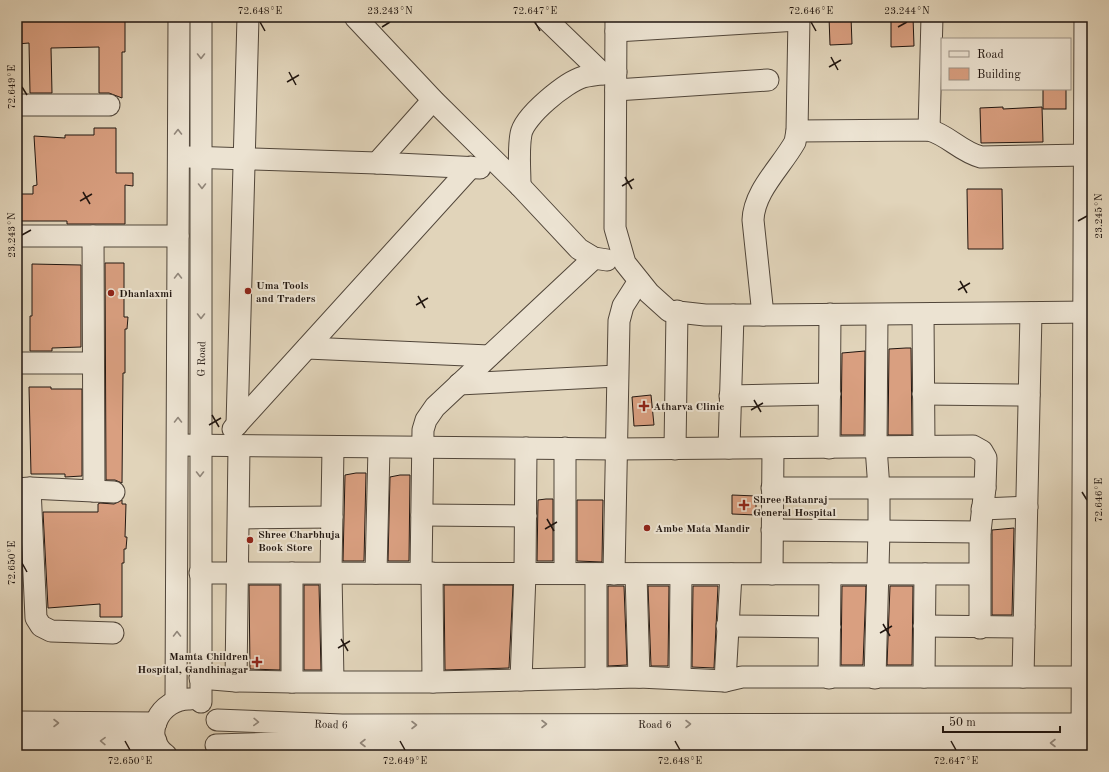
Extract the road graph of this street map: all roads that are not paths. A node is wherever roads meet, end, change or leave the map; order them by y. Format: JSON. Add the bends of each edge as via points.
{"nodes":[{"id":1,"x":178,"y":17,"type":"edge"},
{"id":2,"x":201,"y":17,"type":"edge"},
{"id":3,"x":248,"y":17,"type":"edge"},
{"id":4,"x":355,"y":17,"type":"edge"},
{"id":5,"x":544,"y":17,"type":"edge"},
{"id":6,"x":932,"y":17,"type":"edge"},
{"id":7,"x":1086,"y":17,"type":"edge"},
{"id":8,"x":798,"y":18,"type":"edge"},
{"id":9,"x":616,"y":24,"type":"edge"},
{"id":10,"x":612,"y":79,"type":"junction"},
{"id":11,"x":768,"y":80,"type":"dead end"},
{"id":12,"x":433,"y":100,"type":"junction"},
{"id":13,"x":17,"y":105,"type":"edge"},
{"id":14,"x":109,"y":105,"type":"dead end"},
{"id":15,"x":929,"y":130,"type":"junction"},
{"id":16,"x":797,"y":131,"type":"junction"},
{"id":17,"x":1085,"y":155,"type":"junction"},
{"id":18,"x":178,"y":157,"type":"junction"},
{"id":19,"x":202,"y":158,"type":"junction"},
{"id":20,"x":245,"y":159,"type":"junction"},
{"id":21,"x":377,"y":163,"type":"junction"},
{"id":22,"x":470,"y":167,"type":"junction"},
{"id":23,"x":503,"y":169,"type":"junction"},
{"id":24,"x":520,"y":186,"type":"junction"},
{"id":25,"x":17,"y":236,"type":"edge"},
{"id":26,"x":93,"y":236,"type":"junction"},
{"id":27,"x":178,"y":236,"type":"junction"},
{"id":28,"x":594,"y":258,"type":"junction"},
{"id":29,"x":625,"y":263,"type":"junction"},
{"id":30,"x":639,"y":281,"type":"junction"},
{"id":31,"x":677,"y":312,"type":"junction"},
{"id":32,"x":1088,"y":312,"type":"edge"},
{"id":33,"x":1031,"y":313,"type":"junction"},
{"id":34,"x":830,"y":314,"type":"junction"},
{"id":35,"x":923,"y":314,"type":"junction"},
{"id":36,"x":733,"y":315,"type":"junction"},
{"id":37,"x":763,"y":315,"type":"junction"},
{"id":38,"x":877,"y":315,"type":"junction"},
{"id":39,"x":307,"y":348,"type":"junction"},
{"id":40,"x":489,"y":356,"type":"junction"},
{"id":41,"x":17,"y":363,"type":"edge"},
{"id":42,"x":93,"y":363,"type":"junction"},
{"id":43,"x":618,"y":376,"type":"junction"},
{"id":44,"x":459,"y":384,"type":"junction"},
{"id":45,"x":830,"y":394,"type":"junction"},
{"id":46,"x":923,"y":394,"type":"junction"},
{"id":47,"x":1030,"y":395,"type":"junction"},
{"id":48,"x":730,"y":396,"type":"junction"},
{"id":49,"x":237,"y":425,"type":"junction"},
{"id":50,"x":178,"y":445,"type":"junction"},
{"id":51,"x":209,"y":445,"type":"junction"},
{"id":52,"x":240,"y":446,"type":"junction"},
{"id":53,"x":333,"y":446,"type":"junction"},
{"id":54,"x":924,"y":446,"type":"junction"},
{"id":55,"x":424,"y":447,"type":"junction"},
{"id":56,"x":876,"y":447,"type":"junction"},
{"id":57,"x":379,"y":448,"type":"junction"},
{"id":58,"x":526,"y":448,"type":"junction"},
{"id":59,"x":565,"y":448,"type":"junction"},
{"id":60,"x":675,"y":448,"type":"junction"},
{"id":61,"x":729,"y":448,"type":"junction"},
{"id":62,"x":773,"y":448,"type":"junction"},
{"id":63,"x":829,"y":448,"type":"junction"},
{"id":64,"x":616,"y":449,"type":"junction"},
{"id":65,"x":772,"y":488,"type":"junction"},
{"id":66,"x":985,"y":488,"type":"junction"},
{"id":67,"x":23,"y":489,"type":"edge"},
{"id":68,"x":879,"y":489,"type":"junction"},
{"id":69,"x":1027,"y":507,"type":"junction"},
{"id":70,"x":982,"y":509,"type":"junction"},
{"id":71,"x":422,"y":515,"type":"junction"},
{"id":72,"x":526,"y":516,"type":"junction"},
{"id":73,"x":332,"y":517,"type":"junction"},
{"id":74,"x":238,"y":518,"type":"junction"},
{"id":75,"x":772,"y":530,"type":"junction"},
{"id":76,"x":879,"y":531,"type":"junction"},
{"id":77,"x":980,"y":532,"type":"junction"},
{"id":78,"x":200,"y":573,"type":"junction"},
{"id":79,"x":238,"y":573,"type":"junction"},
{"id":80,"x":292,"y":573,"type":"junction"},
{"id":81,"x":331,"y":573,"type":"junction"},
{"id":82,"x":376,"y":573,"type":"junction"},
{"id":83,"x":427,"y":573,"type":"junction"},
{"id":84,"x":565,"y":573,"type":"junction"},
{"id":85,"x":525,"y":574,"type":"junction"},
{"id":86,"x":605,"y":574,"type":"junction"},
{"id":87,"x":636,"y":574,"type":"junction"},
{"id":88,"x":731,"y":574,"type":"junction"},
{"id":89,"x":772,"y":574,"type":"junction"},
{"id":90,"x":830,"y":574,"type":"junction"},
{"id":91,"x":877,"y":574,"type":"junction"},
{"id":92,"x":925,"y":574,"type":"junction"},
{"id":93,"x":979,"y":574,"type":"junction"},
{"id":94,"x":681,"y":575,"type":"junction"},
{"id":95,"x":727,"y":626,"type":"junction"},
{"id":96,"x":924,"y":626,"type":"junction"},
{"id":97,"x":830,"y":627,"type":"junction"},
{"id":98,"x":1024,"y":627,"type":"junction"},
{"id":99,"x":980,"y":628,"type":"junction"},
{"id":100,"x":113,"y":633,"type":"dead end"},
{"id":101,"x":639,"y":677,"type":"junction"},
{"id":102,"x":924,"y":677,"type":"junction"},
{"id":103,"x":1023,"y":677,"type":"junction"},
{"id":104,"x":1082,"y":677,"type":"junction"},
{"id":105,"x":200,"y":678,"type":"junction"},
{"id":106,"x":596,"y":678,"type":"junction"},
{"id":107,"x":680,"y":678,"type":"junction"},
{"id":108,"x":829,"y":678,"type":"junction"},
{"id":109,"x":875,"y":678,"type":"junction"},
{"id":110,"x":521,"y":680,"type":"junction"},
{"id":111,"x":236,"y":681,"type":"junction"},
{"id":112,"x":333,"y":681,"type":"junction"},
{"id":113,"x":725,"y":681,"type":"junction"},
{"id":114,"x":292,"y":682,"type":"junction"},
{"id":115,"x":432,"y":682,"type":"junction"},
{"id":116,"x":176,"y":701,"type":"junction"},
{"id":117,"x":201,"y":702,"type":"junction"},
{"id":118,"x":217,"y":720,"type":"junction"},
{"id":119,"x":17,"y":722,"type":"edge"},
{"id":120,"x":1087,"y":734,"type":"edge"},
{"id":121,"x":17,"y":740,"type":"edge"},
{"id":122,"x":159,"y":740,"type":"edge"},
{"id":123,"x":210,"y":752,"type":"edge"}],
"edges":[{"from":18,"to":1,"type":"street","name":"G Road","one_way":true},
{"from":2,"to":19,"type":"street","name":"G Road","one_way":true},
{"from":3,"to":20,"type":"street"},
{"from":4,"to":12,"type":"street"},
{"from":5,"to":10,"type":"street"},
{"from":6,"to":15,"type":"street"},
{"from":7,"to":17,"type":"street"},
{"from":8,"to":9,"type":"street"},
{"from":8,"to":16,"type":"street"},
{"from":9,"to":10,"type":"street"},
{"from":10,"to":11,"type":"street"},
{"from":10,"to":24,"type":"street","via":[[583,77],[572,81],[532,115],[521,133]]},
{"from":10,"to":29,"type":"street","via":[[615,228]]},
{"from":12,"to":21,"type":"street"},
{"from":12,"to":23,"type":"street"},
{"from":13,"to":14,"type":"street"},
{"from":15,"to":16,"type":"street"},
{"from":15,"to":17,"type":"street","via":[[944,135],[972,155],[980,157]]},
{"from":16,"to":37,"type":"street","via":[[788,155],[754,209]]},
{"from":17,"to":32,"type":"street"},
{"from":18,"to":19,"type":"street"},
{"from":18,"to":27,"type":"street","name":"G Road"},
{"from":19,"to":20,"type":"street"},
{"from":19,"to":51,"type":"street","name":"G Road","one_way":true},
{"from":20,"to":21,"type":"street"},
{"from":20,"to":49,"type":"street"},
{"from":21,"to":22,"type":"street"},
{"from":22,"to":23,"type":"street"},
{"from":22,"to":39,"type":"street"},
{"from":23,"to":24,"type":"street"},
{"from":24,"to":28,"type":"street","via":[[579,249]]},
{"from":25,"to":26,"type":"street"},
{"from":26,"to":27,"type":"street"},
{"from":26,"to":42,"type":"street"},
{"from":50,"to":27,"type":"street","name":"G Road","one_way":true},
{"from":28,"to":29,"type":"street"},
{"from":28,"to":40,"type":"street"},
{"from":29,"to":30,"type":"street"},
{"from":30,"to":31,"type":"street","via":[[648,293],[669,311]]},
{"from":30,"to":43,"type":"street","via":[[623,306],[619,321]]},
{"from":31,"to":36,"type":"street"},
{"from":31,"to":60,"type":"street"},
{"from":32,"to":33,"type":"street"},
{"from":32,"to":104,"type":"street"},
{"from":33,"to":35,"type":"street"},
{"from":33,"to":47,"type":"street"},
{"from":34,"to":37,"type":"street"},
{"from":34,"to":38,"type":"street"},
{"from":34,"to":45,"type":"street"},
{"from":35,"to":38,"type":"street"},
{"from":35,"to":46,"type":"street"},
{"from":36,"to":37,"type":"street"},
{"from":36,"to":48,"type":"street"},
{"from":38,"to":56,"type":"street"},
{"from":39,"to":40,"type":"street"},
{"from":39,"to":49,"type":"street"},
{"from":40,"to":44,"type":"street"},
{"from":41,"to":42,"type":"street"},
{"from":42,"to":67,"type":"street","via":[[104,491]]},
{"from":43,"to":44,"type":"street"},
{"from":43,"to":64,"type":"street"},
{"from":44,"to":55,"type":"street","via":[[435,407],[426,420],[423,430]]},
{"from":45,"to":48,"type":"street"},
{"from":45,"to":63,"type":"street"},
{"from":46,"to":47,"type":"street"},
{"from":46,"to":54,"type":"street"},
{"from":47,"to":69,"type":"street"},
{"from":48,"to":61,"type":"street"},
{"from":49,"to":51,"type":"street"},
{"from":50,"to":51,"type":"street"},
{"from":116,"to":50,"type":"street","name":"G Road","one_way":true},
{"from":51,"to":52,"type":"street"},
{"from":51,"to":78,"type":"street","name":"G Road","one_way":true},
{"from":52,"to":53,"type":"street"},
{"from":52,"to":74,"type":"street"},
{"from":53,"to":57,"type":"street"},
{"from":53,"to":73,"type":"street"},
{"from":54,"to":56,"type":"street"},
{"from":54,"to":66,"type":"street","via":[[973,446],[982,451],[986,458]]},
{"from":55,"to":57,"type":"street"},
{"from":55,"to":58,"type":"street"},
{"from":55,"to":71,"type":"street"},
{"from":56,"to":63,"type":"street"},
{"from":56,"to":68,"type":"street"},
{"from":57,"to":82,"type":"street"},
{"from":58,"to":59,"type":"street"},
{"from":58,"to":72,"type":"street"},
{"from":59,"to":64,"type":"street"},
{"from":59,"to":84,"type":"street"},
{"from":60,"to":61,"type":"street"},
{"from":60,"to":64,"type":"street"},
{"from":61,"to":62,"type":"street"},
{"from":62,"to":63,"type":"street"},
{"from":62,"to":65,"type":"street"},
{"from":64,"to":86,"type":"street"},
{"from":65,"to":68,"type":"street"},
{"from":65,"to":75,"type":"street"},
{"from":66,"to":68,"type":"street"},
{"from":66,"to":70,"type":"street"},
{"from":67,"to":100,"type":"street","via":[[36,618],[41,626],[51,631]]},
{"from":68,"to":76,"type":"street"},
{"from":69,"to":70,"type":"street"},
{"from":69,"to":98,"type":"street"},
{"from":70,"to":77,"type":"street"},
{"from":71,"to":72,"type":"street"},
{"from":71,"to":83,"type":"street"},
{"from":72,"to":85,"type":"street"},
{"from":73,"to":74,"type":"street"},
{"from":73,"to":81,"type":"street"},
{"from":74,"to":79,"type":"street"},
{"from":75,"to":76,"type":"street"},
{"from":75,"to":89,"type":"street"},
{"from":76,"to":77,"type":"street"},
{"from":76,"to":91,"type":"street"},
{"from":77,"to":93,"type":"street"},
{"from":78,"to":79,"type":"street"},
{"from":78,"to":105,"type":"street","name":"G Road"},
{"from":79,"to":80,"type":"street"},
{"from":79,"to":111,"type":"street"},
{"from":80,"to":81,"type":"street"},
{"from":80,"to":114,"type":"street"},
{"from":81,"to":82,"type":"street"},
{"from":81,"to":112,"type":"street"},
{"from":82,"to":83,"type":"street"},
{"from":83,"to":85,"type":"street"},
{"from":83,"to":115,"type":"street"},
{"from":84,"to":85,"type":"street"},
{"from":84,"to":86,"type":"street"},
{"from":85,"to":110,"type":"street"},
{"from":86,"to":87,"type":"street"},
{"from":86,"to":106,"type":"street"},
{"from":87,"to":94,"type":"street"},
{"from":87,"to":101,"type":"street"},
{"from":88,"to":89,"type":"street"},
{"from":88,"to":94,"type":"street"},
{"from":88,"to":95,"type":"street"},
{"from":89,"to":90,"type":"street"},
{"from":90,"to":91,"type":"street"},
{"from":90,"to":97,"type":"street"},
{"from":91,"to":92,"type":"street"},
{"from":91,"to":109,"type":"street"},
{"from":92,"to":93,"type":"street"},
{"from":92,"to":96,"type":"street"},
{"from":93,"to":99,"type":"street"},
{"from":94,"to":107,"type":"street"},
{"from":95,"to":97,"type":"street"},
{"from":95,"to":113,"type":"street"},
{"from":96,"to":99,"type":"street"},
{"from":96,"to":102,"type":"street"},
{"from":97,"to":108,"type":"street"},
{"from":98,"to":99,"type":"street"},
{"from":98,"to":103,"type":"street"},
{"from":101,"to":106,"type":"street"},
{"from":101,"to":107,"type":"street"},
{"from":102,"to":103,"type":"street"},
{"from":102,"to":109,"type":"street"},
{"from":103,"to":104,"type":"street"},
{"from":104,"to":120,"type":"street"},
{"from":105,"to":111,"type":"street"},
{"from":105,"to":117,"type":"street","name":"G Road"},
{"from":106,"to":110,"type":"street"},
{"from":107,"to":113,"type":"street"},
{"from":108,"to":109,"type":"street"},
{"from":108,"to":113,"type":"street","via":[[742,678]]},
{"from":110,"to":115,"type":"street"},
{"from":111,"to":114,"type":"street"},
{"from":112,"to":114,"type":"street"},
{"from":112,"to":115,"type":"street"},
{"from":116,"to":117,"type":"street","via":[[188,699]]},
{"from":116,"to":122,"type":"street","via":[[165,707],[158,717]]},
{"from":117,"to":118,"type":"street","via":[[211,709]]},
{"from":118,"to":120,"type":"street","name":"Road 6","one_way":true,"via":[[342,725]]},
{"from":118,"to":123,"type":"street","via":[[219,733]]},
{"from":119,"to":122,"type":"street","one_way":true},
{"from":120,"to":123,"type":"street","name":"Road 6","one_way":true,"via":[[275,743]]},
{"from":122,"to":121,"type":"street","one_way":true}]}
